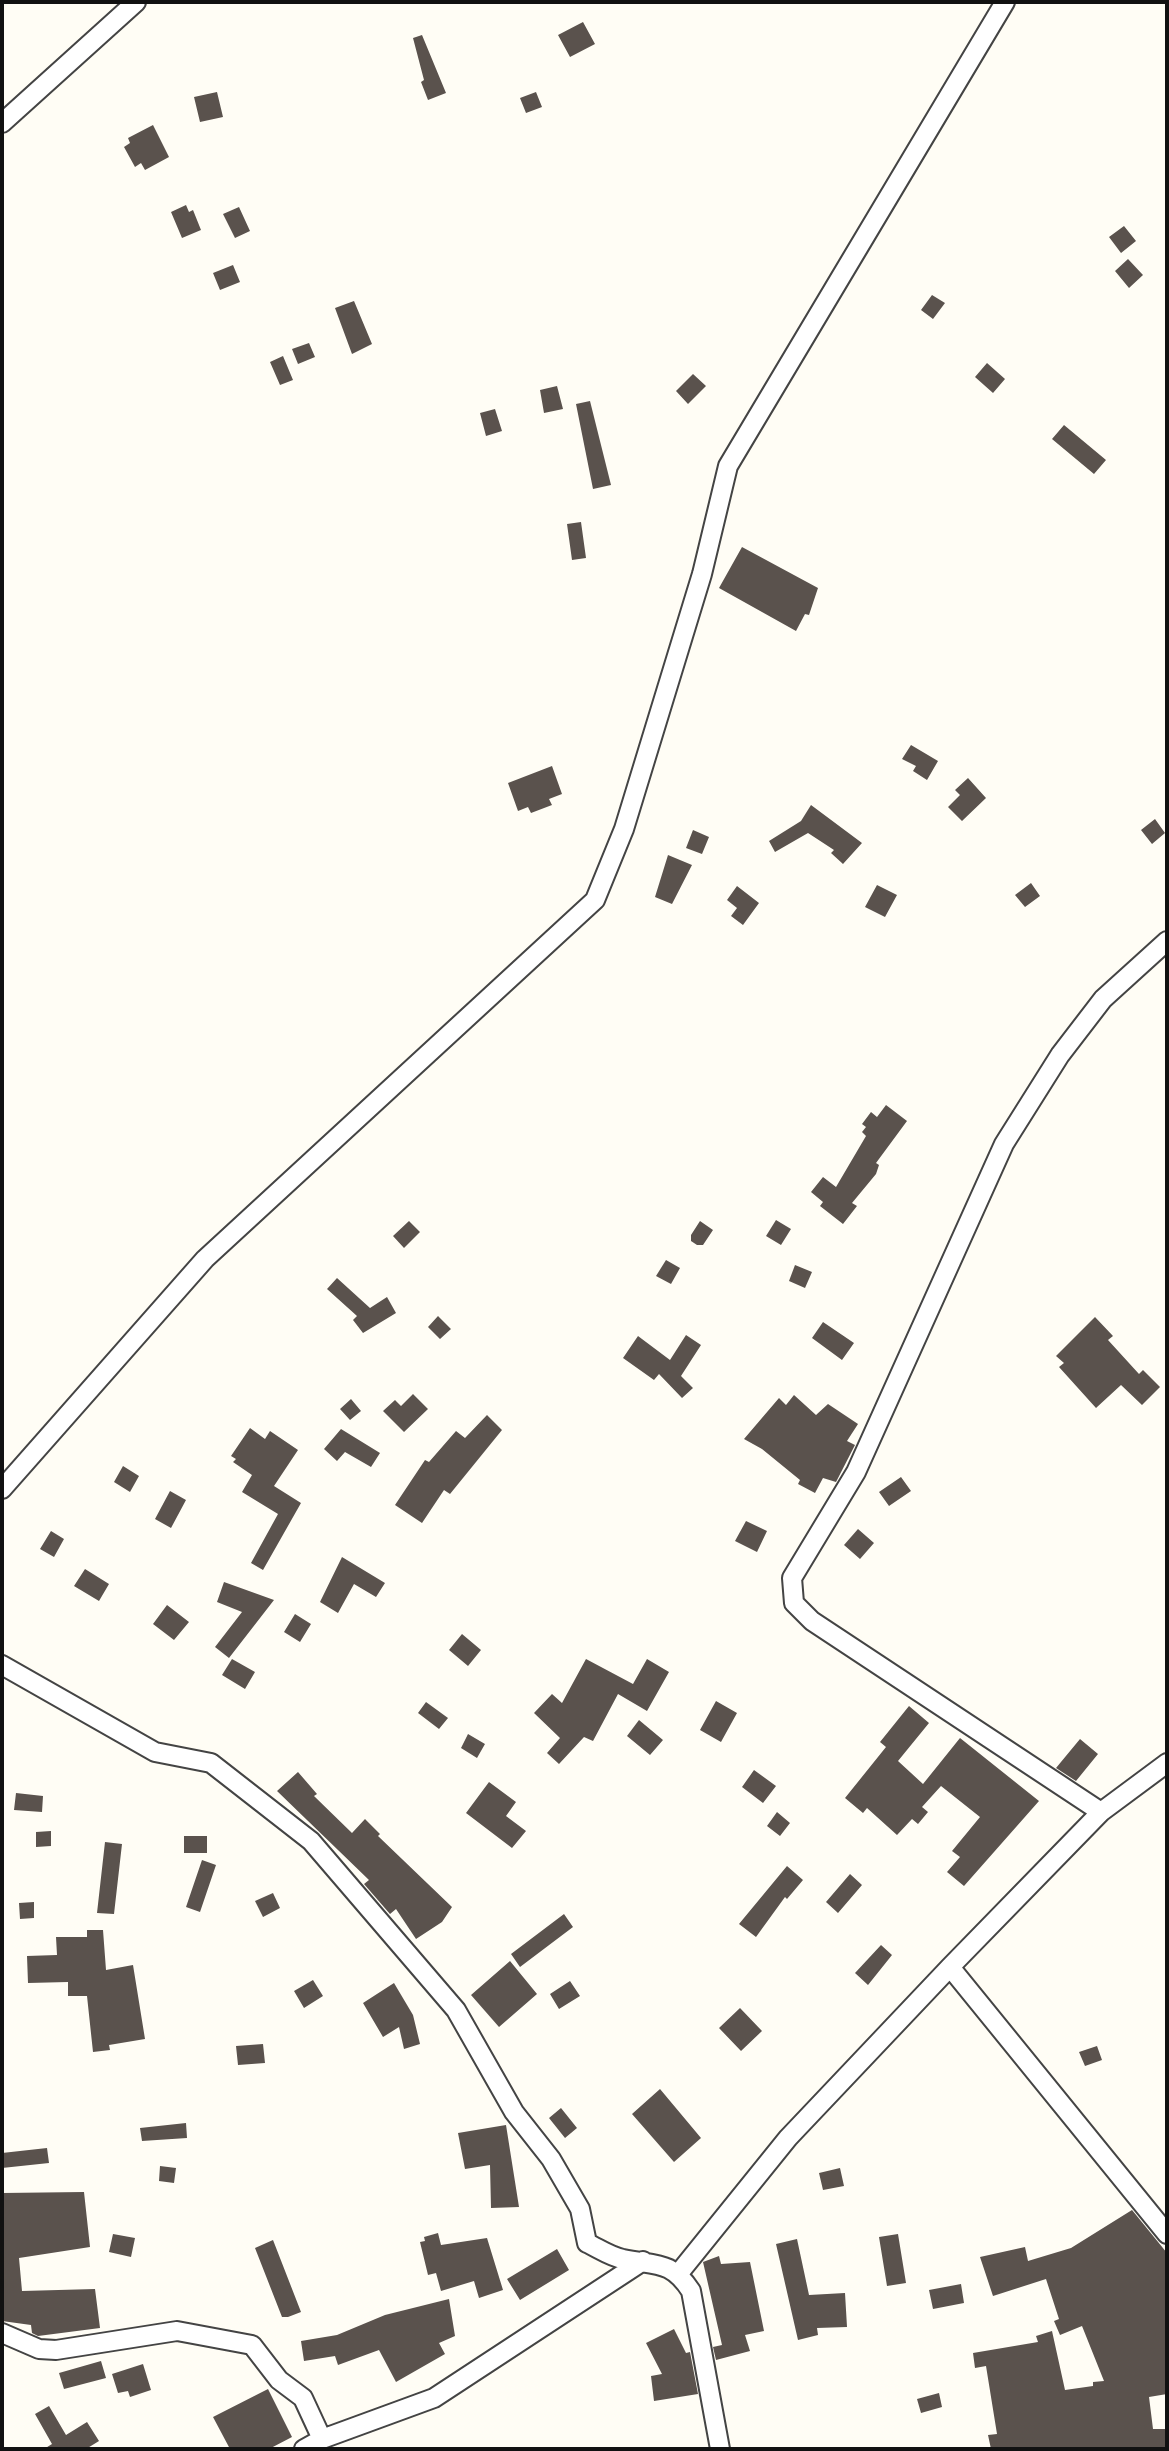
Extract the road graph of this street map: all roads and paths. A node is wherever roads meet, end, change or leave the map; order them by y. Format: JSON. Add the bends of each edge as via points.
{"nodes":[{"id":1,"x":136,"y":2,"type":"edge"},
{"id":2,"x":1005,"y":2,"type":"edge"},
{"id":3,"x":2,"y":123,"type":"edge"},
{"id":4,"x":1167,"y":941,"type":"edge"},
{"id":5,"x":2,"y":1489,"type":"edge"},
{"id":6,"x":2,"y":1665,"type":"edge"},
{"id":7,"x":1167,"y":1763,"type":"edge"},
{"id":8,"x":1101,"y":1812,"type":"junction"},
{"id":9,"x":950,"y":1967,"type":"junction"},
{"id":10,"x":1167,"y":2234,"type":"edge"},
{"id":11,"x":643,"y":2261,"type":"junction"},
{"id":12,"x":679,"y":2273,"type":"junction"},
{"id":13,"x":2,"y":2333,"type":"edge"},
{"id":14,"x":322,"y":2439,"type":"junction"},
{"id":15,"x":304,"y":2449,"type":"edge"},
{"id":16,"x":720,"y":2449,"type":"edge"}],
"edges":[{"from":1,"to":3,"type":"street"},
{"from":2,"to":5,"type":"street","via":[[728,466],[702,574],[624,829],[595,900],[205,1259]]},
{"from":4,"to":8,"type":"street","via":[[1103,999],[1004,1144],[856,1472],[798,1564],[790,1593],[812,1621]]},
{"from":6,"to":11,"type":"street","via":[[155,1752],[211,1763],[311,1841],[456,2010],[514,2112],[551,2159],[580,2209],[587,2243],[620,2259]]},
{"from":7,"to":8,"type":"street"},
{"from":8,"to":9,"type":"street"},
{"from":9,"to":10,"type":"street"},
{"from":9,"to":12,"type":"street","via":[[788,2138]]},
{"from":11,"to":12,"type":"street"},
{"from":11,"to":14,"type":"street","via":[[434,2398]]},
{"from":12,"to":16,"type":"street","via":[[691,2291]]},
{"from":13,"to":14,"type":"street","via":[[39,2349],[56,2350],[177,2331],[252,2345],[279,2380],[303,2398]]},
{"from":14,"to":15,"type":"street"}]}
